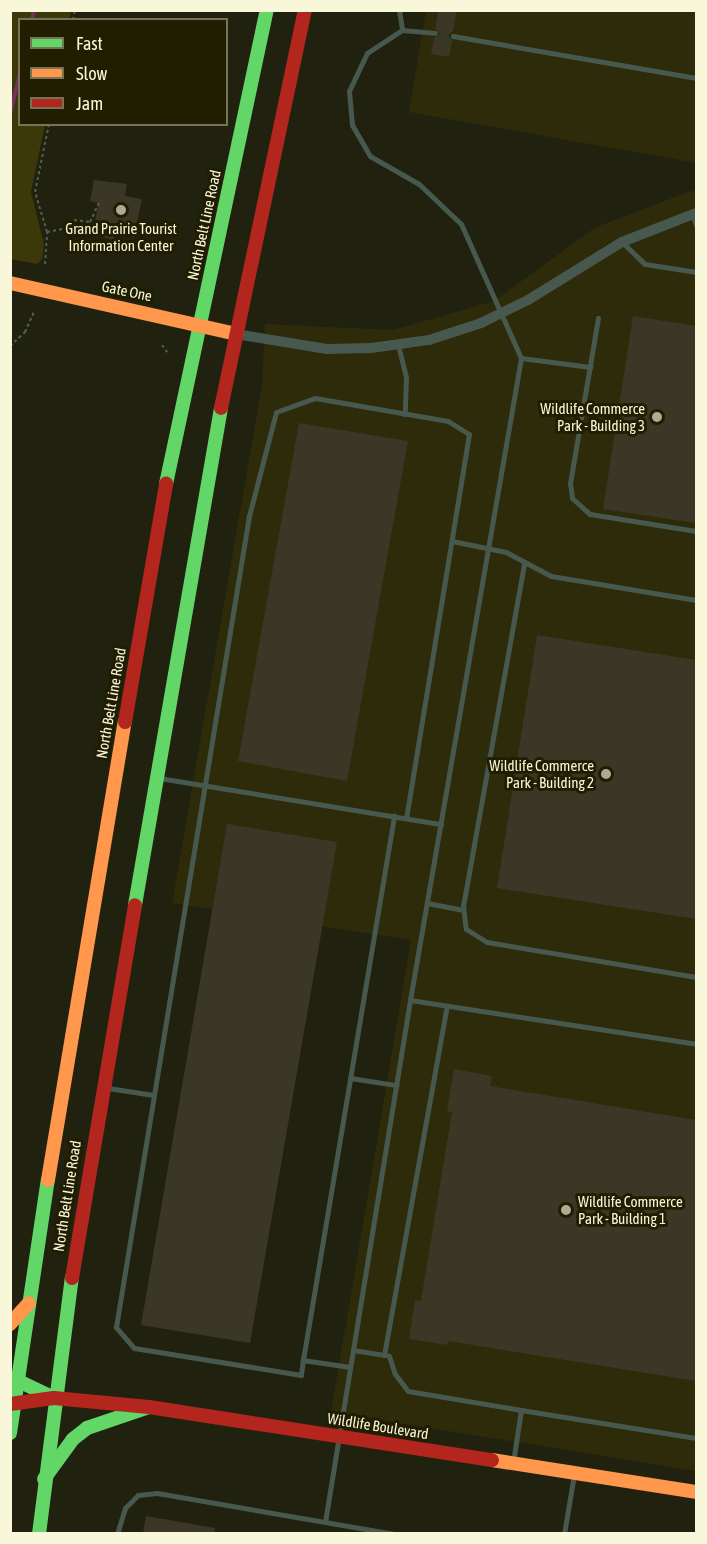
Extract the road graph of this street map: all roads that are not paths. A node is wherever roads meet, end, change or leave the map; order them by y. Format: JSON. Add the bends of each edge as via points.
{"nodes":[{"id":1,"x":267,"y":10,"type":"edge"},
{"id":2,"x":305,"y":10,"type":"edge"},
{"id":3,"x":399,"y":10,"type":"edge"},
{"id":4,"x":402,"y":30,"type":"junction"},
{"id":5,"x":435,"y":33,"type":"dead end"},
{"id":6,"x":453,"y":36,"type":"dead end"},
{"id":7,"x":696,"y":78,"type":"edge"},
{"id":8,"x":694,"y":213,"type":"edge"},
{"id":9,"x":696,"y":225,"type":"edge"},
{"id":10,"x":622,"y":242,"type":"junction"},
{"id":11,"x":696,"y":272,"type":"edge"},
{"id":12,"x":10,"y":283,"type":"edge"},
{"id":13,"x":501,"y":313,"type":"junction"},
{"id":14,"x":598,"y":318,"type":"dead end"},
{"id":15,"x":200,"y":325,"type":"junction"},
{"id":16,"x":236,"y":334,"type":"junction"},
{"id":17,"x":398,"y":345,"type":"junction"},
{"id":18,"x":521,"y":358,"type":"junction"},
{"id":19,"x":590,"y":368,"type":"junction"},
{"id":20,"x":405,"y":414,"type":"junction"},
{"id":21,"x":696,"y":531,"type":"edge"},
{"id":22,"x":452,"y":542,"type":"junction"},
{"id":23,"x":489,"y":549,"type":"junction"},
{"id":24,"x":524,"y":564,"type":"junction"},
{"id":25,"x":696,"y":600,"type":"edge"},
{"id":26,"x":155,"y":777,"type":"junction"},
{"id":27,"x":207,"y":786,"type":"junction"},
{"id":28,"x":394,"y":816,"type":"junction"},
{"id":29,"x":406,"y":818,"type":"junction"},
{"id":30,"x":441,"y":824,"type":"junction"},
{"id":31,"x":427,"y":903,"type":"junction"},
{"id":32,"x":463,"y":910,"type":"junction"},
{"id":33,"x":696,"y":977,"type":"edge"},
{"id":34,"x":410,"y":1000,"type":"junction"},
{"id":35,"x":447,"y":1006,"type":"junction"},
{"id":36,"x":696,"y":1044,"type":"edge"},
{"id":37,"x":350,"y":1078,"type":"junction"},
{"id":38,"x":396,"y":1085,"type":"junction"},
{"id":39,"x":101,"y":1087,"type":"junction"},
{"id":40,"x":153,"y":1095,"type":"junction"},
{"id":41,"x":29,"y":1303,"type":"junction"},
{"id":42,"x":10,"y":1324,"type":"edge"},
{"id":43,"x":353,"y":1350,"type":"junction"},
{"id":44,"x":384,"y":1355,"type":"junction"},
{"id":45,"x":303,"y":1360,"type":"junction"},
{"id":46,"x":350,"y":1367,"type":"junction"},
{"id":47,"x":14,"y":1378,"type":"edge"},
{"id":48,"x":54,"y":1398,"type":"junction"},
{"id":49,"x":12,"y":1405,"type":"edge"},
{"id":50,"x":149,"y":1407,"type":"junction"},
{"id":51,"x":522,"y":1410,"type":"junction"},
{"id":52,"x":10,"y":1433,"type":"edge"},
{"id":53,"x":340,"y":1437,"type":"junction"},
{"id":54,"x":696,"y":1438,"type":"edge"},
{"id":55,"x":513,"y":1463,"type":"junction"},
{"id":56,"x":574,"y":1473,"type":"junction"},
{"id":57,"x":43,"y":1480,"type":"junction"},
{"id":58,"x":696,"y":1492,"type":"edge"},
{"id":59,"x":326,"y":1522,"type":"junction"},
{"id":60,"x":39,"y":1533,"type":"edge"},
{"id":61,"x":117,"y":1533,"type":"edge"},
{"id":62,"x":394,"y":1533,"type":"edge"},
{"id":63,"x":564,"y":1533,"type":"edge"}],
"edges":[{"from":1,"to":15,"type":"main road","name":"North Belt Line Road"},
{"from":2,"to":16,"type":"main road","name":"North Belt Line Road"},
{"from":3,"to":4,"type":"lane"},
{"from":4,"to":5,"type":"lane"},
{"from":4,"to":13,"type":"lane","via":[[376,45],[356,69],[349,92],[352,125],[370,156],[420,184],[455,216]]},
{"from":6,"to":7,"type":"lane"},
{"from":8,"to":9,"type":"lane"},
{"from":8,"to":10,"type":"street"},
{"from":10,"to":11,"type":"lane","via":[[645,264]]},
{"from":10,"to":13,"type":"street"},
{"from":12,"to":15,"type":"main road","name":"Gate One"},
{"from":13,"to":17,"type":"street","via":[[464,329]]},
{"from":13,"to":18,"type":"lane"},
{"from":14,"to":19,"type":"lane"},
{"from":15,"to":16,"type":"main road","name":"Gate One"},
{"from":15,"to":41,"type":"main road","name":"North Belt Line Road","via":[[163,498]]},
{"from":16,"to":17,"type":"street","via":[[327,349]]},
{"from":16,"to":26,"type":"main road","name":"North Belt Line Road","via":[[215,428]]},
{"from":17,"to":20,"type":"lane","via":[[406,377]]},
{"from":18,"to":19,"type":"lane"},
{"from":18,"to":23,"type":"lane"},
{"from":19,"to":21,"type":"lane","via":[[570,483],[576,504],[590,514]]},
{"from":20,"to":22,"type":"lane","via":[[448,422],[470,434]]},
{"from":20,"to":27,"type":"lane","via":[[315,398],[276,412],[249,516]]},
{"from":22,"to":23,"type":"lane"},
{"from":22,"to":29,"type":"lane"},
{"from":23,"to":24,"type":"lane","via":[[506,552]]},
{"from":23,"to":30,"type":"lane"},
{"from":24,"to":25,"type":"lane","via":[[551,576]]},
{"from":24,"to":32,"type":"lane"},
{"from":26,"to":27,"type":"lane"},
{"from":26,"to":39,"type":"main road","name":"North Belt Line Road"},
{"from":27,"to":28,"type":"lane"},
{"from":27,"to":40,"type":"lane"},
{"from":28,"to":29,"type":"lane"},
{"from":28,"to":37,"type":"lane"},
{"from":29,"to":30,"type":"lane"},
{"from":30,"to":31,"type":"lane"},
{"from":31,"to":32,"type":"lane"},
{"from":31,"to":34,"type":"lane"},
{"from":32,"to":33,"type":"lane","via":[[466,929],[487,942]]},
{"from":34,"to":35,"type":"lane"},
{"from":34,"to":38,"type":"lane"},
{"from":35,"to":36,"type":"lane"},
{"from":35,"to":44,"type":"lane"},
{"from":37,"to":38,"type":"lane"},
{"from":37,"to":45,"type":"lane"},
{"from":38,"to":43,"type":"lane"},
{"from":39,"to":40,"type":"lane"},
{"from":39,"to":48,"type":"main road","name":"North Belt Line Road"},
{"from":40,"to":45,"type":"lane","via":[[116,1317],[120,1336],[134,1348],[301,1375]]},
{"from":41,"to":42,"type":"main road"},
{"from":41,"to":47,"type":"main road","name":"North Belt Line Road"},
{"from":43,"to":44,"type":"lane"},
{"from":43,"to":46,"type":"lane"},
{"from":44,"to":51,"type":"lane","via":[[389,1356],[395,1374],[408,1391]]},
{"from":45,"to":46,"type":"lane"},
{"from":46,"to":53,"type":"lane"},
{"from":47,"to":48,"type":"main road"},
{"from":47,"to":49,"type":"main road","name":"North Belt Line Road"},
{"from":48,"to":49,"type":"main road"},
{"from":48,"to":50,"type":"main road","name":"Wildlife Boulevard"},
{"from":48,"to":57,"type":"main road","name":"North Belt Line Road"},
{"from":49,"to":52,"type":"main road","name":"North Belt Line Road"},
{"from":50,"to":53,"type":"main road","name":"Wildlife Boulevard"},
{"from":50,"to":57,"type":"main road","via":[[87,1428],[73,1439]]},
{"from":51,"to":54,"type":"lane"},
{"from":51,"to":55,"type":"lane"},
{"from":53,"to":55,"type":"main road","name":"Wildlife Boulevard"},
{"from":53,"to":59,"type":"lane"},
{"from":55,"to":56,"type":"main road","name":"Wildlife Boulevard"},
{"from":56,"to":58,"type":"main road","name":"Wildlife Boulevard"},
{"from":56,"to":63,"type":"lane"},
{"from":57,"to":60,"type":"main road","name":"North Belt Line Road"},
{"from":59,"to":61,"type":"lane","via":[[157,1493],[138,1495],[125,1508]]},
{"from":59,"to":62,"type":"lane"}]}
